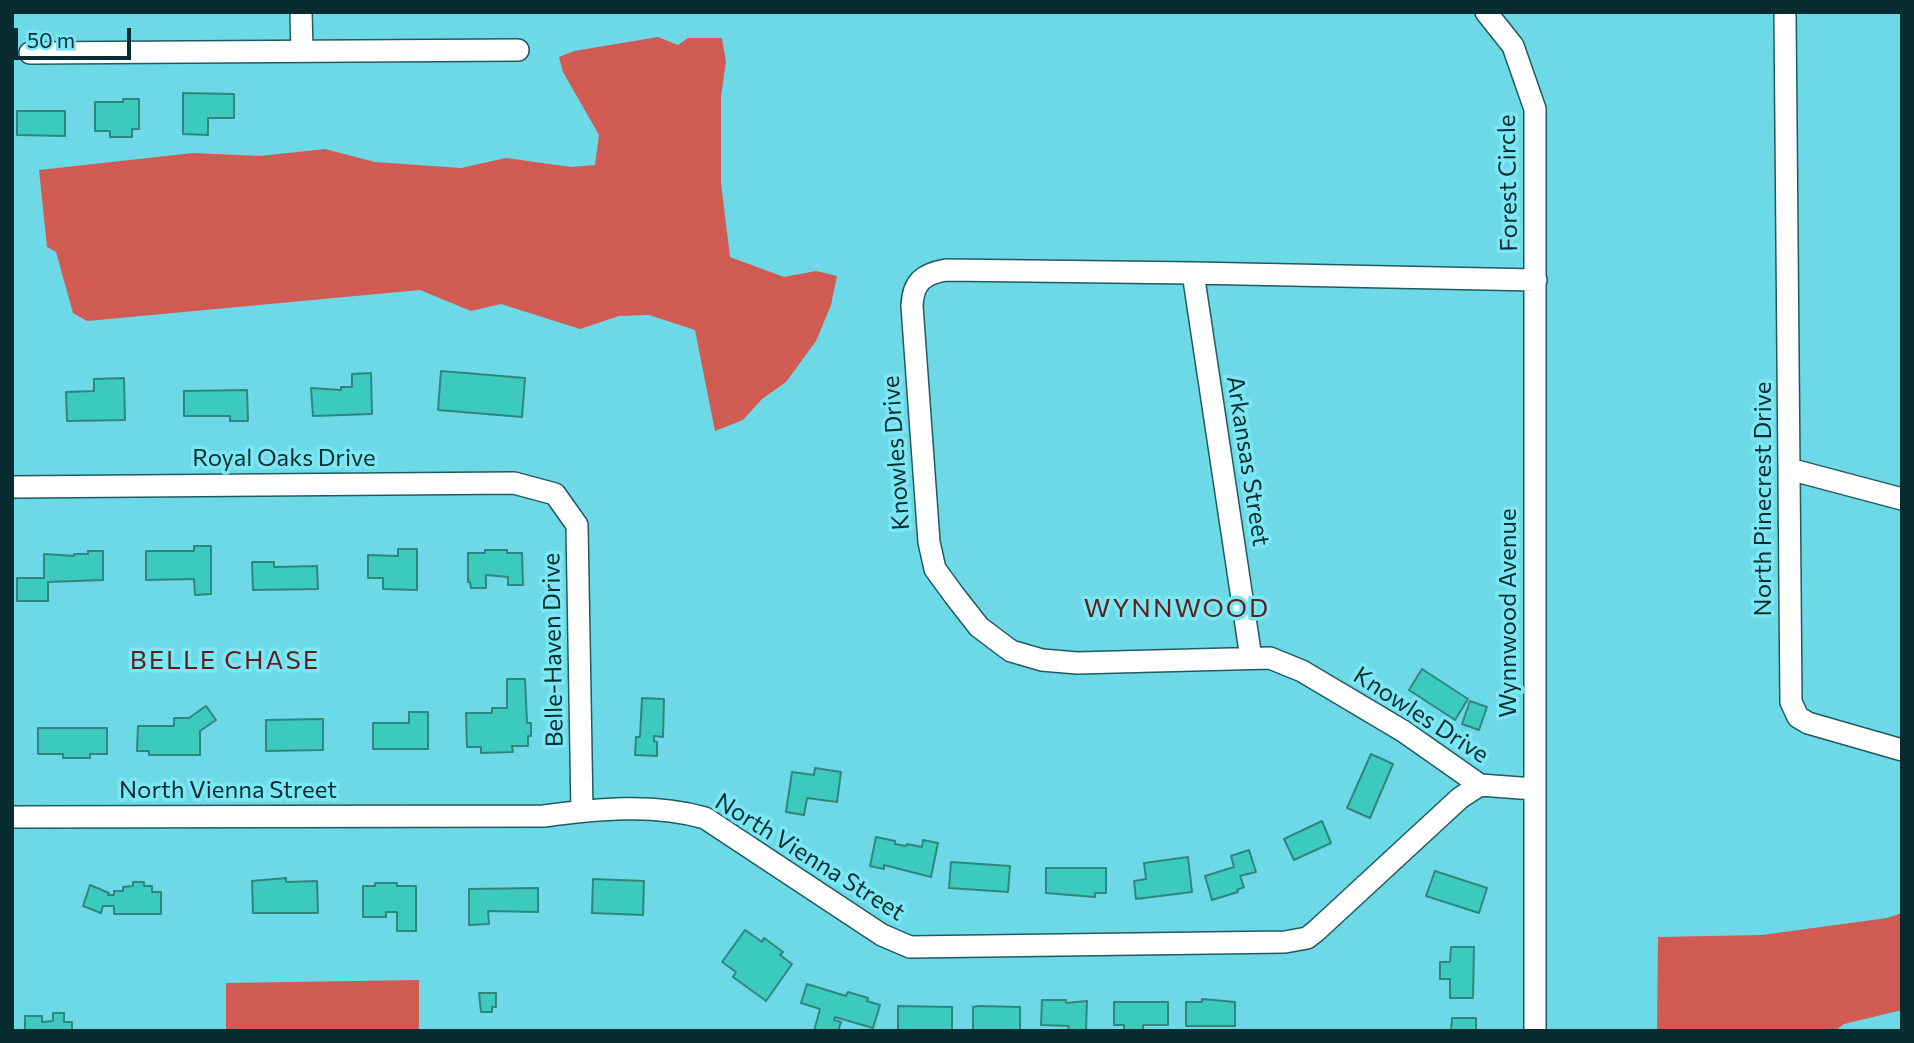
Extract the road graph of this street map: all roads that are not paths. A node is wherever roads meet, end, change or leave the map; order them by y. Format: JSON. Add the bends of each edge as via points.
{"nodes":[{"id":1,"x":301,"y":12,"type":"edge"},
{"id":2,"x":1486,"y":12,"type":"edge"},
{"id":3,"x":1785,"y":12,"type":"edge"},
{"id":4,"x":518,"y":50,"type":"dead end"},
{"id":5,"x":302,"y":51,"type":"junction"},
{"id":6,"x":30,"y":53,"type":"dead end"},
{"id":7,"x":1193,"y":272,"type":"junction"},
{"id":8,"x":1536,"y":280,"type":"junction"},
{"id":9,"x":1788,"y":469,"type":"junction"},
{"id":10,"x":12,"y":487,"type":"edge"},
{"id":11,"x":555,"y":494,"type":"joint"},
{"id":12,"x":1902,"y":499,"type":"edge"},
{"id":13,"x":1251,"y":657,"type":"junction"},
{"id":14,"x":1902,"y":750,"type":"edge"},
{"id":15,"x":1480,"y":785,"type":"junction"},
{"id":16,"x":1534,"y":789,"type":"junction"},
{"id":17,"x":582,"y":811,"type":"junction"},
{"id":18,"x":12,"y":817,"type":"edge"},
{"id":19,"x":1535,"y":1031,"type":"edge"}],
"edges":[{"from":1,"to":5,"type":"street"},
{"from":2,"to":8,"type":"street","name":"Forest Circle","via":[[1513,46],[1535,109]]},
{"from":3,"to":9,"type":"street","name":"North Pinecrest Drive"},
{"from":4,"to":5,"type":"street"},
{"from":5,"to":6,"type":"street"},
{"from":7,"to":8,"type":"street","name":"Knowles Drive"},
{"from":7,"to":13,"type":"street","name":"Arkansas Street"},
{"from":7,"to":13,"type":"street","name":"Knowles Drive","via":[[946,270],[920,281],[913,290],[912,306],[929,542],[935,569],[954,596],[979,627],[1011,651],[1077,663]]},
{"from":8,"to":16,"type":"street","name":"Wynnwood Avenue"},
{"from":9,"to":12,"type":"street"},
{"from":9,"to":14,"type":"street","name":"North Pinecrest Drive","via":[[1790,693],[1794,712],[1819,727]]},
{"from":10,"to":11,"type":"street","name":"Royal Oaks Drive","via":[[514,483]]},
{"from":11,"to":17,"type":"street","name":"Belle-Haven Drive","via":[[577,525]]},
{"from":13,"to":15,"type":"street","name":"Knowles Drive","via":[[1270,657],[1302,671],[1403,731]]},
{"from":15,"to":16,"type":"street","name":"Knowles Drive"},
{"from":15,"to":17,"type":"street","name":"North Vienna Street","via":[[1460,798],[1317,931],[1285,942],[910,947],[882,934],[705,818],[661,810]]},
{"from":16,"to":19,"type":"street","name":"Wynnwood Avenue"},
{"from":17,"to":18,"type":"street","name":"North Vienna Street","via":[[544,816]]}]}
